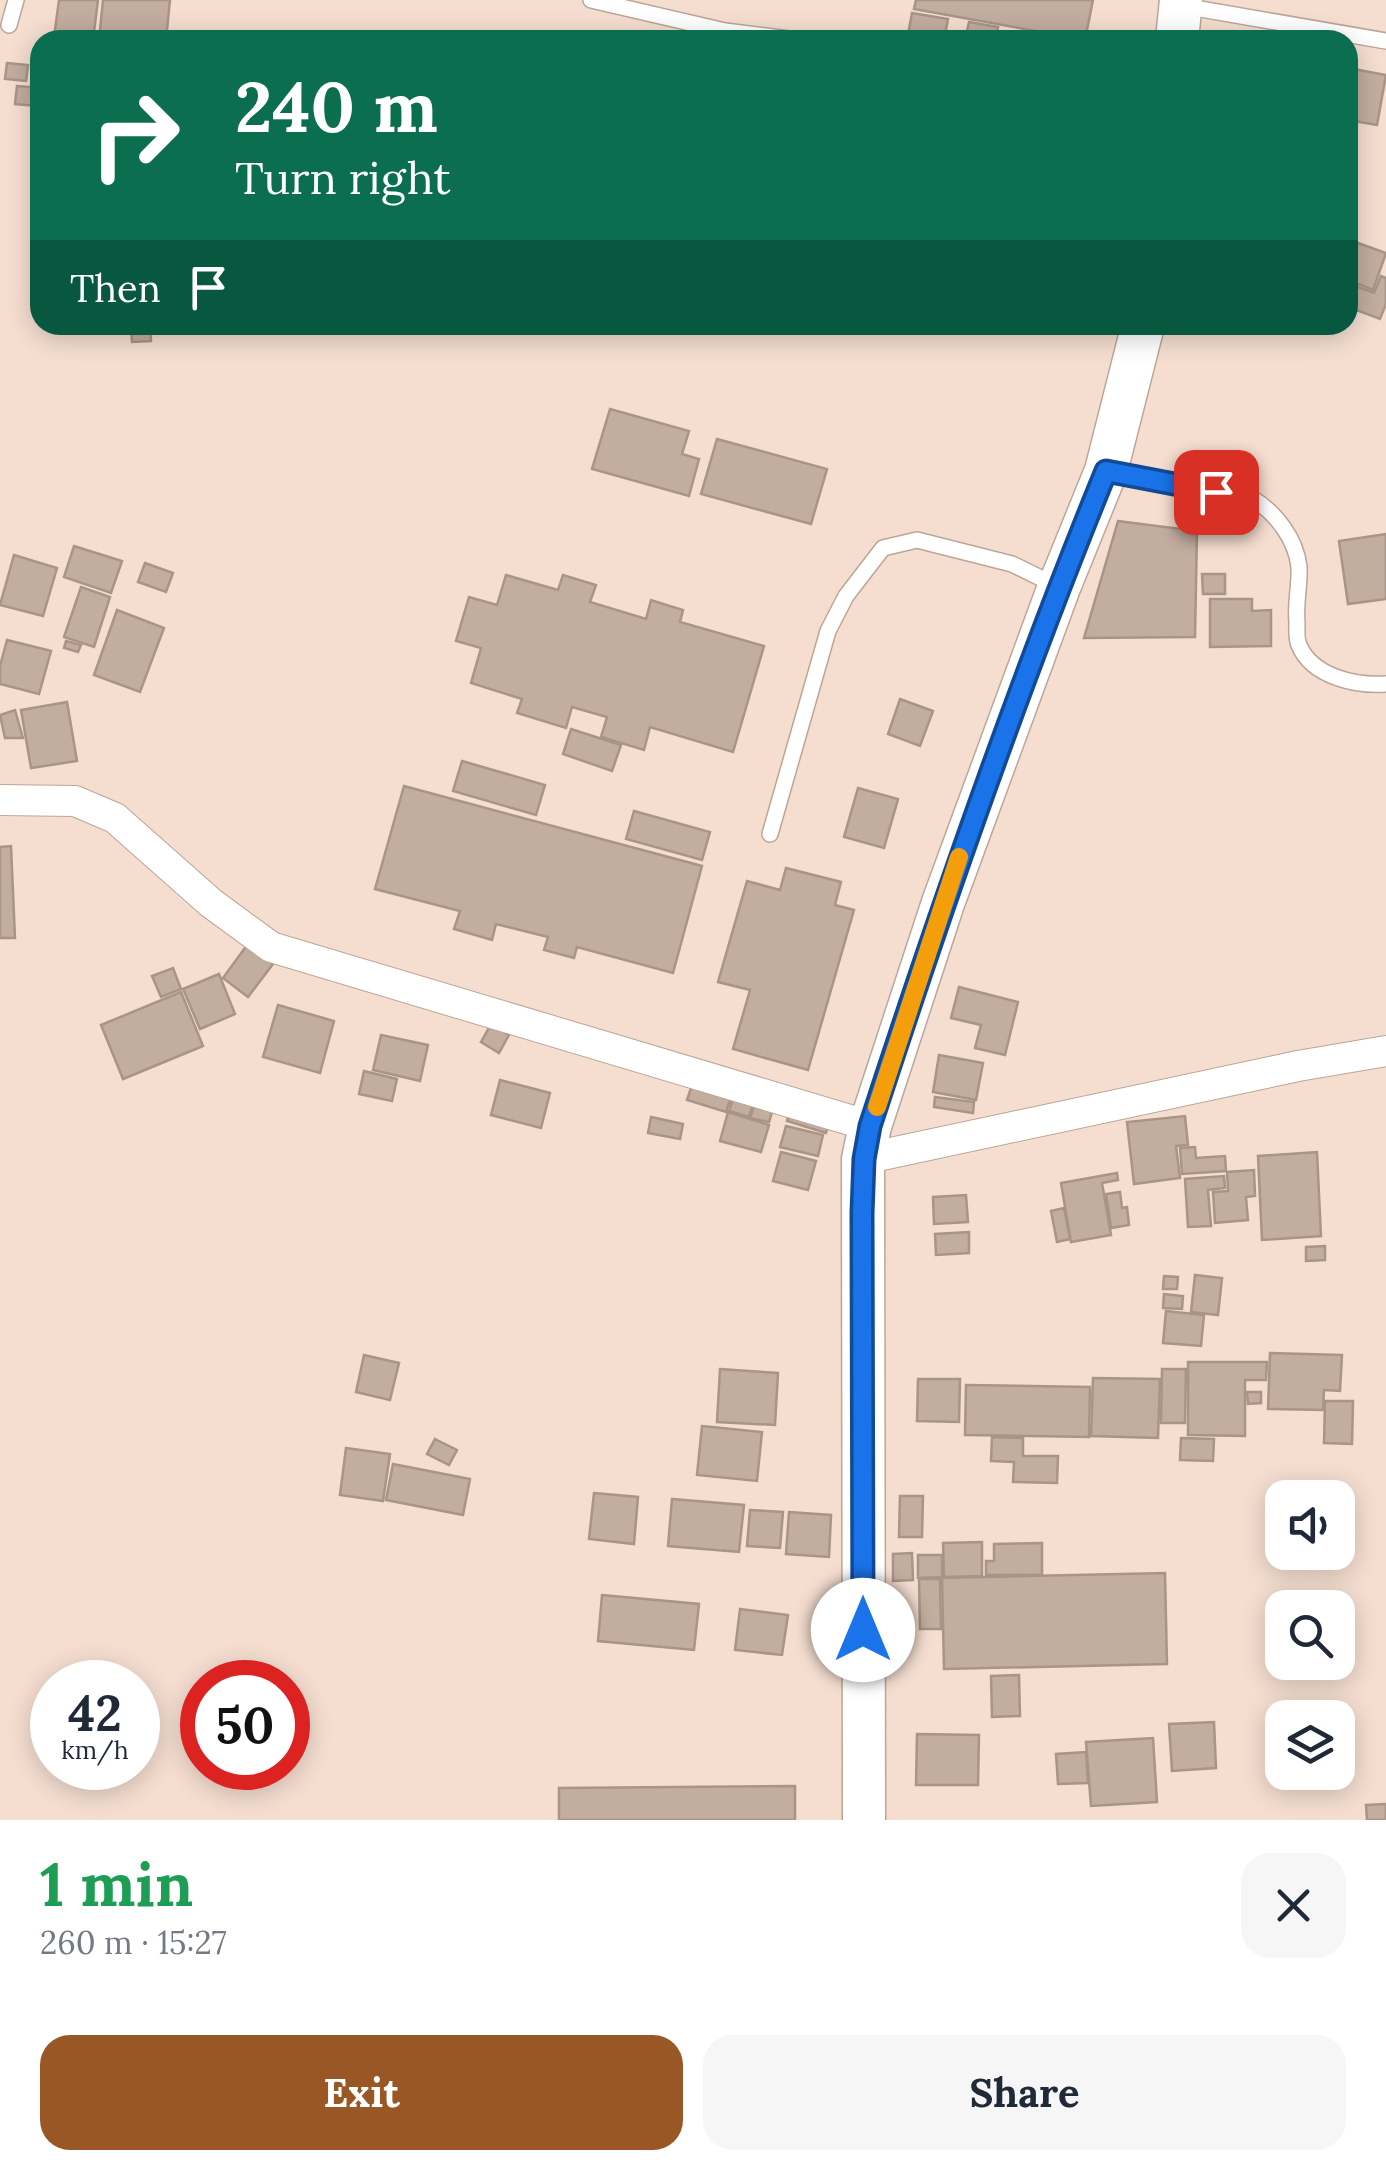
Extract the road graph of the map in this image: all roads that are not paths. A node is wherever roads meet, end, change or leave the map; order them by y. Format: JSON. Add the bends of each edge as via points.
{"nodes":[{"id":1,"x":16,"y":0,"type":"edge"},
{"id":2,"x":591,"y":0,"type":"edge"},
{"id":3,"x":1180,"y":15,"type":"edge"},
{"id":4,"x":9,"y":25,"type":"dead end"},
{"id":5,"x":720,"y":30,"type":"edge"},
{"id":6,"x":1304,"y":30,"type":"edge"},
{"id":7,"x":1358,"y":37,"type":"edge"},
{"id":8,"x":1386,"y":40,"type":"edge"},
{"id":9,"x":1140,"y":335,"type":"edge"},
{"id":10,"x":1106,"y":471,"type":"junction"},
{"id":11,"x":1059,"y":586,"type":"junction"},
{"id":12,"x":1386,"y":684,"type":"edge"},
{"id":13,"x":0,"y":800,"type":"edge"},
{"id":14,"x":770,"y":834,"type":"dead end"},
{"id":15,"x":1386,"y":1051,"type":"edge"},
{"id":16,"x":867,"y":1142,"type":"junction"},
{"id":17,"x":864,"y":1820,"type":"edge"}],
"edges":[{"from":1,"to":4,"type":"lane"},
{"from":2,"to":5,"type":"lane"},
{"from":3,"to":6,"type":"lane"},
{"from":7,"to":8,"type":"lane"},
{"from":9,"to":10,"type":"main road"},
{"from":10,"to":11,"type":"main road"},
{"from":10,"to":12,"type":"lane","via":[[1253,499],[1269,508],[1295,549],[1298,644],[1314,665],[1344,680]]},
{"from":11,"to":14,"type":"lane","via":[[1012,564],[917,540],[884,548],[828,631]]},
{"from":11,"to":16,"type":"main road","via":[[943,903]]},
{"from":13,"to":16,"type":"street","via":[[75,802],[115,818],[270,947]]},
{"from":15,"to":16,"type":"street"},
{"from":16,"to":17,"type":"main road"}]}
